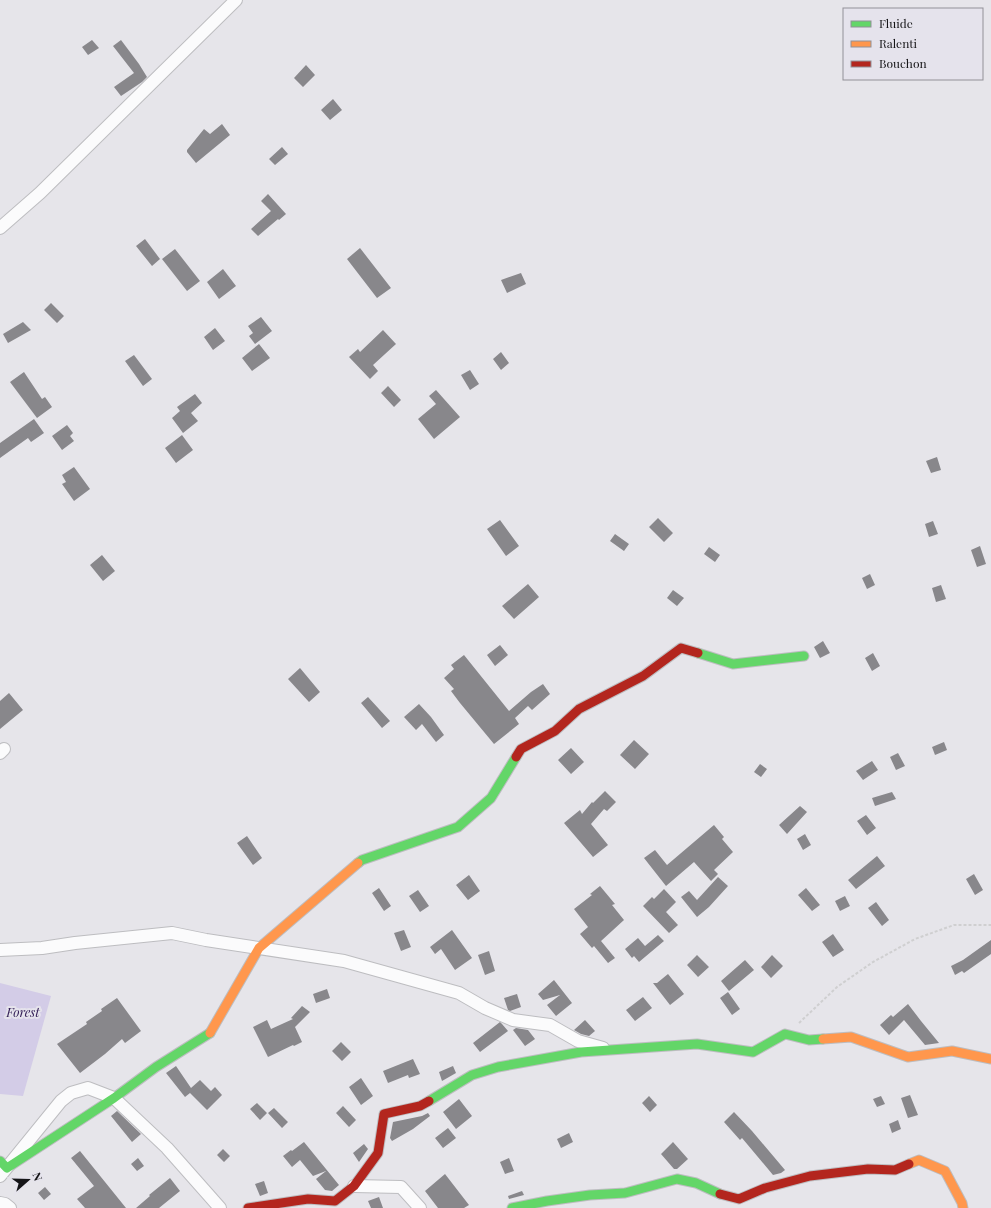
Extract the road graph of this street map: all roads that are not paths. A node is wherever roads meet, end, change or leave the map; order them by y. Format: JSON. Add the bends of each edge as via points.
{"nodes":[{"id":1,"x":236,"y":0,"type":"edge"},
{"id":2,"x":0,"y":228,"type":"edge"},
{"id":3,"x":804,"y":656,"type":"dead end"},
{"id":4,"x":259,"y":948,"type":"junction"},
{"id":5,"x":0,"y":950,"type":"edge"},
{"id":6,"x":612,"y":1050,"type":"junction"},
{"id":7,"x":991,"y":1059,"type":"edge"},
{"id":8,"x":114,"y":1098,"type":"junction"},
{"id":9,"x":2,"y":1168,"type":"edge"},
{"id":10,"x":354,"y":1186,"type":"junction"},
{"id":11,"x":0,"y":1203,"type":"edge"},
{"id":12,"x":10,"y":1208,"type":"edge"},
{"id":13,"x":220,"y":1208,"type":"edge"},
{"id":14,"x":248,"y":1208,"type":"edge"},
{"id":15,"x":420,"y":1208,"type":"edge"},
{"id":16,"x":512,"y":1208,"type":"edge"},
{"id":17,"x":963,"y":1208,"type":"edge"}],
"edges":[{"from":1,"to":2,"type":"street","via":[[40,193]]},
{"from":3,"to":4,"type":"street","via":[[733,664],[681,648],[643,676],[579,709],[555,731],[521,749],[491,798],[458,827],[362,860]]},
{"from":4,"to":5,"type":"street","via":[[172,933],[42,948]]},
{"from":4,"to":6,"type":"street","via":[[344,961],[459,993],[513,1020],[550,1025],[578,1040]]},
{"from":4,"to":8,"type":"street","via":[[210,1033],[156,1067]]},
{"from":6,"to":7,"type":"street","via":[[697,1044],[753,1052],[785,1034],[809,1040],[850,1037],[908,1057],[952,1051]]},
{"from":6,"to":10,"type":"street","via":[[581,1052],[498,1067],[472,1075],[420,1106],[384,1114],[378,1153]]},
{"from":8,"to":9,"type":"street"},
{"from":8,"to":9,"type":"street","via":[[88,1088],[71,1093],[60,1101]]},
{"from":8,"to":13,"type":"street","via":[[167,1148]]},
{"from":10,"to":14,"type":"street","via":[[335,1201],[308,1199]]},
{"from":10,"to":15,"type":"street","via":[[401,1187]]},
{"from":11,"to":12,"type":"street"},
{"from":16,"to":17,"type":"street","via":[[590,1195],[625,1193],[677,1179],[739,1198],[810,1176],[868,1169],[895,1170],[919,1160],[945,1171]]}]}
